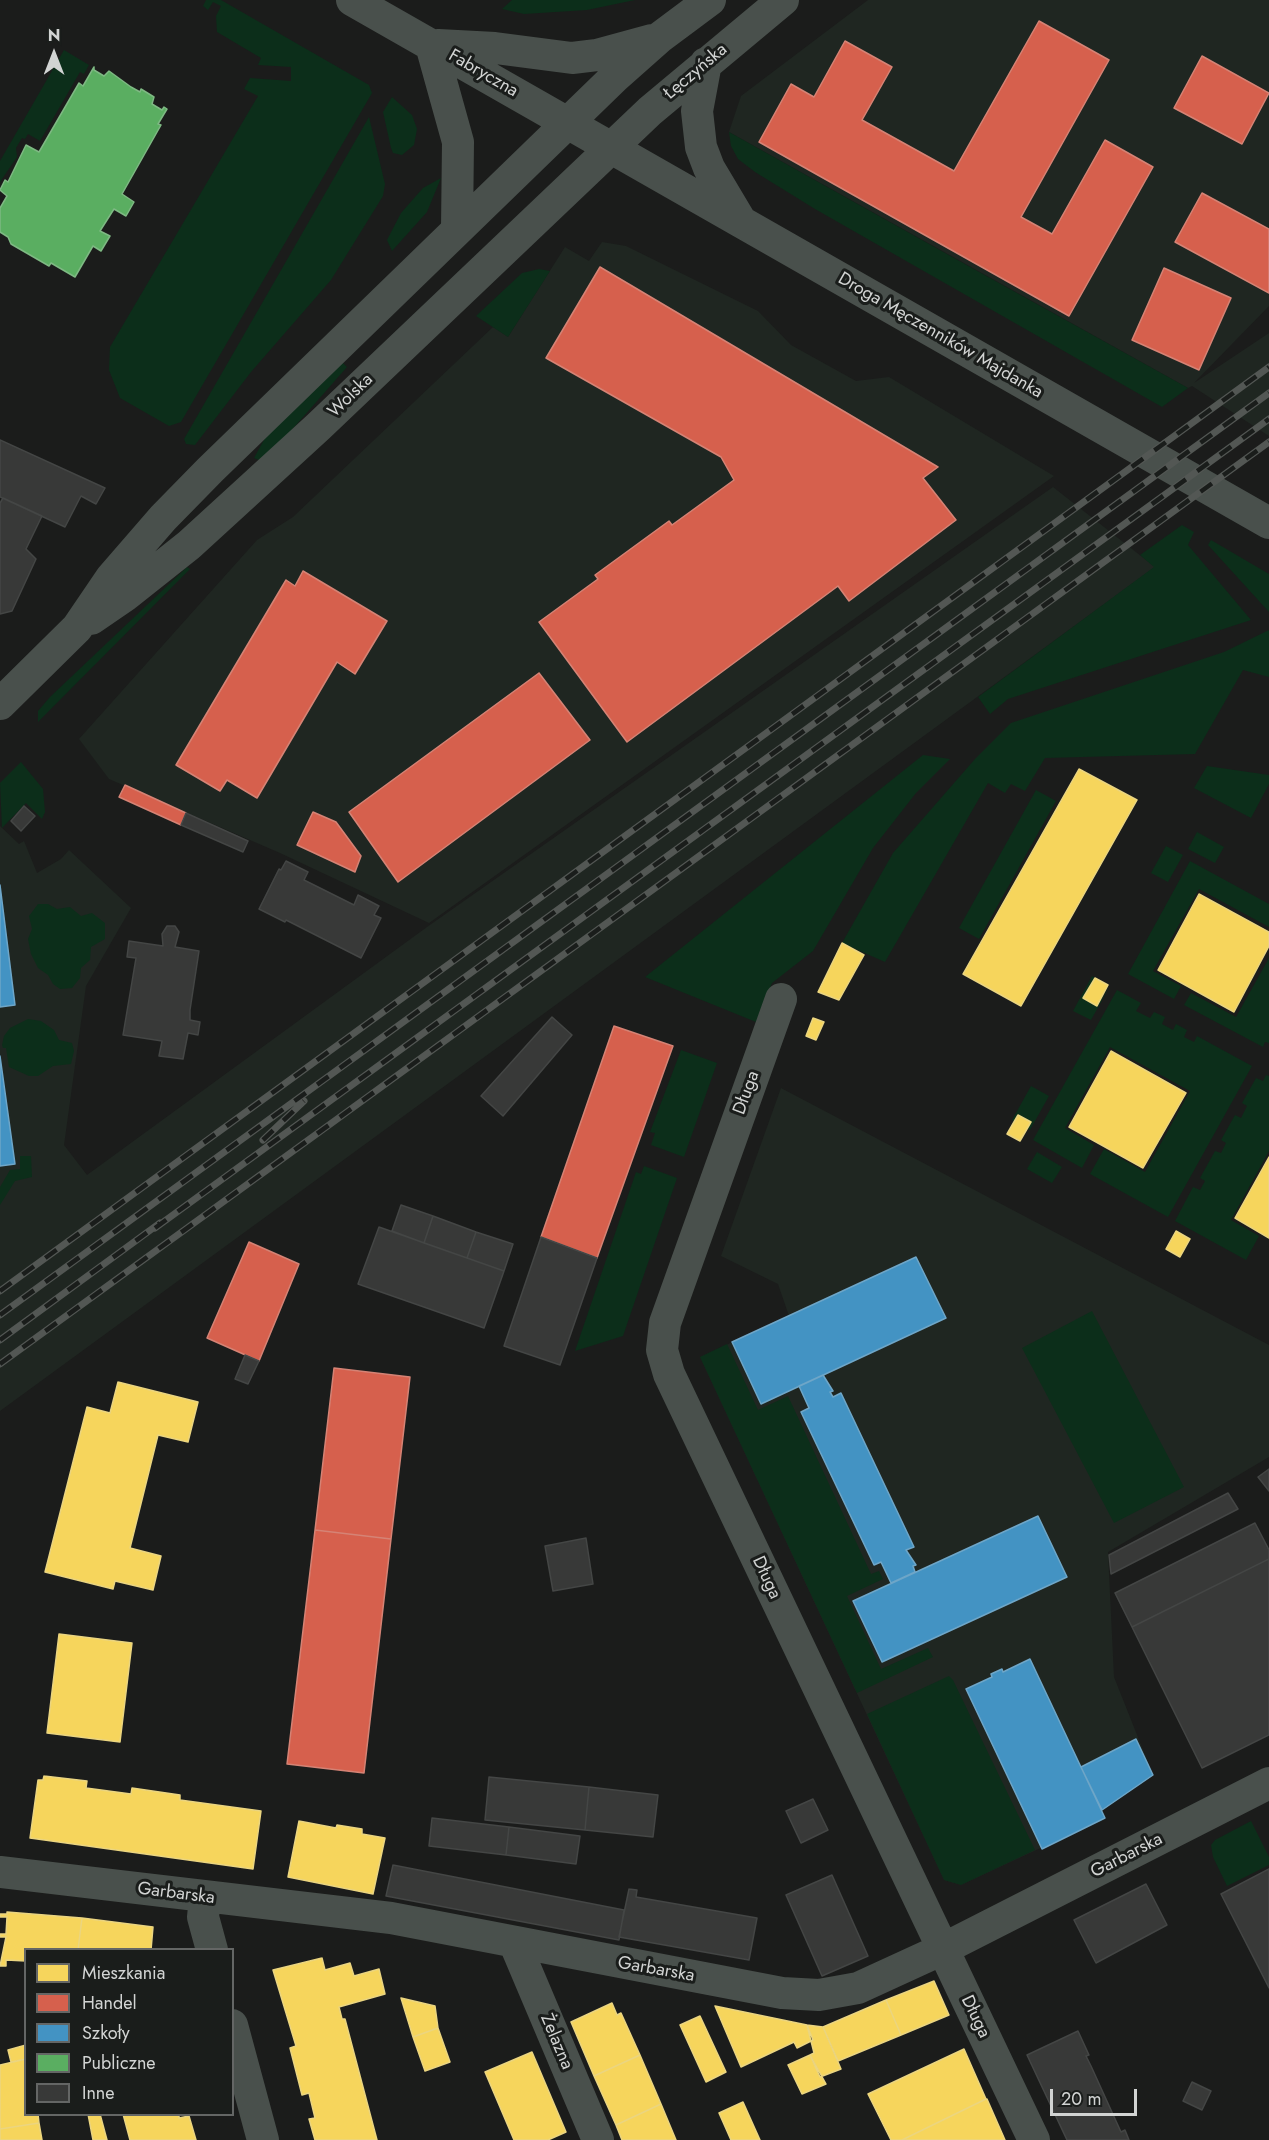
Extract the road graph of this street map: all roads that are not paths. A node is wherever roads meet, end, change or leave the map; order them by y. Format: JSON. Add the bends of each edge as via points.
{"nodes":[{"id":1,"x":352,"y":0,"type":"edge"},
{"id":2,"x":710,"y":0,"type":"edge"},
{"id":3,"x":783,"y":0,"type":"edge"},
{"id":4,"x":659,"y":38,"type":"junction"},
{"id":5,"x":431,"y":45,"type":"junction"},
{"id":6,"x":706,"y":63,"type":"junction"},
{"id":7,"x":569,"y":124,"type":"junction"},
{"id":8,"x":613,"y":148,"type":"junction"},
{"id":9,"x":740,"y":221,"type":"junction"},
{"id":10,"x":457,"y":228,"type":"junction"},
{"id":11,"x":210,"y":470,"type":"junction"},
{"id":12,"x":239,"y":498,"type":"junction"},
{"id":13,"x":1269,"y":523,"type":"edge"},
{"id":14,"x":77,"y":628,"type":"junction"},
{"id":15,"x":0,"y":704,"type":"edge"},
{"id":16,"x":781,"y":999,"type":"dead end"},
{"id":17,"x":1269,"y":1783,"type":"edge"},
{"id":18,"x":0,"y":1872,"type":"edge"},
{"id":19,"x":205,"y":1897,"type":"junction"},
{"id":20,"x":515,"y":1944,"type":"junction"},
{"id":21,"x":212,"y":1948,"type":"edge"},
{"id":22,"x":943,"y":1949,"type":"junction"},
{"id":23,"x":234,"y":2032,"type":"edge"},
{"id":24,"x":263,"y":2140,"type":"edge"},
{"id":25,"x":598,"y":2140,"type":"edge"},
{"id":26,"x":1034,"y":2140,"type":"edge"}],
"edges":[{"from":1,"to":5,"type":"street","name":"Fabryczna"},
{"from":2,"to":4,"type":"street"},
{"from":3,"to":6,"type":"street","name":"Łęczyńska"},
{"from":4,"to":5,"type":"street","via":[[572,58]]},
{"from":4,"to":7,"type":"street"},
{"from":5,"to":7,"type":"street","name":"Fabryczna"},
{"from":5,"to":10,"type":"street","via":[[458,142]]},
{"from":6,"to":8,"type":"street","name":"Łęczyńska"},
{"from":6,"to":9,"type":"street","via":[[698,111],[701,147]]},
{"from":7,"to":8,"type":"street","name":"Fabryczna"},
{"from":7,"to":10,"type":"street","name":"Wolska"},
{"from":8,"to":9,"type":"street","name":"Droga Męczenników Majdanka"},
{"from":8,"to":12,"type":"street","name":"Wolska"},
{"from":9,"to":13,"type":"street","name":"Droga Męczenników Majdanka"},
{"from":10,"to":11,"type":"street","name":"Wolska"},
{"from":11,"to":12,"type":"street"},
{"from":11,"to":14,"type":"street","name":"Wolska","via":[[111,578]]},
{"from":12,"to":14,"type":"street","name":"Wolska","via":[[189,545]]},
{"from":14,"to":15,"type":"street","name":"Wolska"},
{"from":16,"to":22,"type":"street","name":"Długa","via":[[665,1323],[663,1350],[669,1374]]},
{"from":17,"to":22,"type":"street","name":"Garbarska"},
{"from":18,"to":19,"type":"street","name":"Garbarska"},
{"from":19,"to":20,"type":"street","name":"Garbarska","via":[[391,1918]]},
{"from":19,"to":21,"type":"street","via":[[204,1917]]},
{"from":20,"to":22,"type":"street","name":"Garbarska","via":[[782,1993],[819,1995],[858,1988]]},
{"from":20,"to":25,"type":"street","name":"Żelazna"},
{"from":22,"to":26,"type":"street","name":"Długa"},
{"from":23,"to":24,"type":"street"}]}
